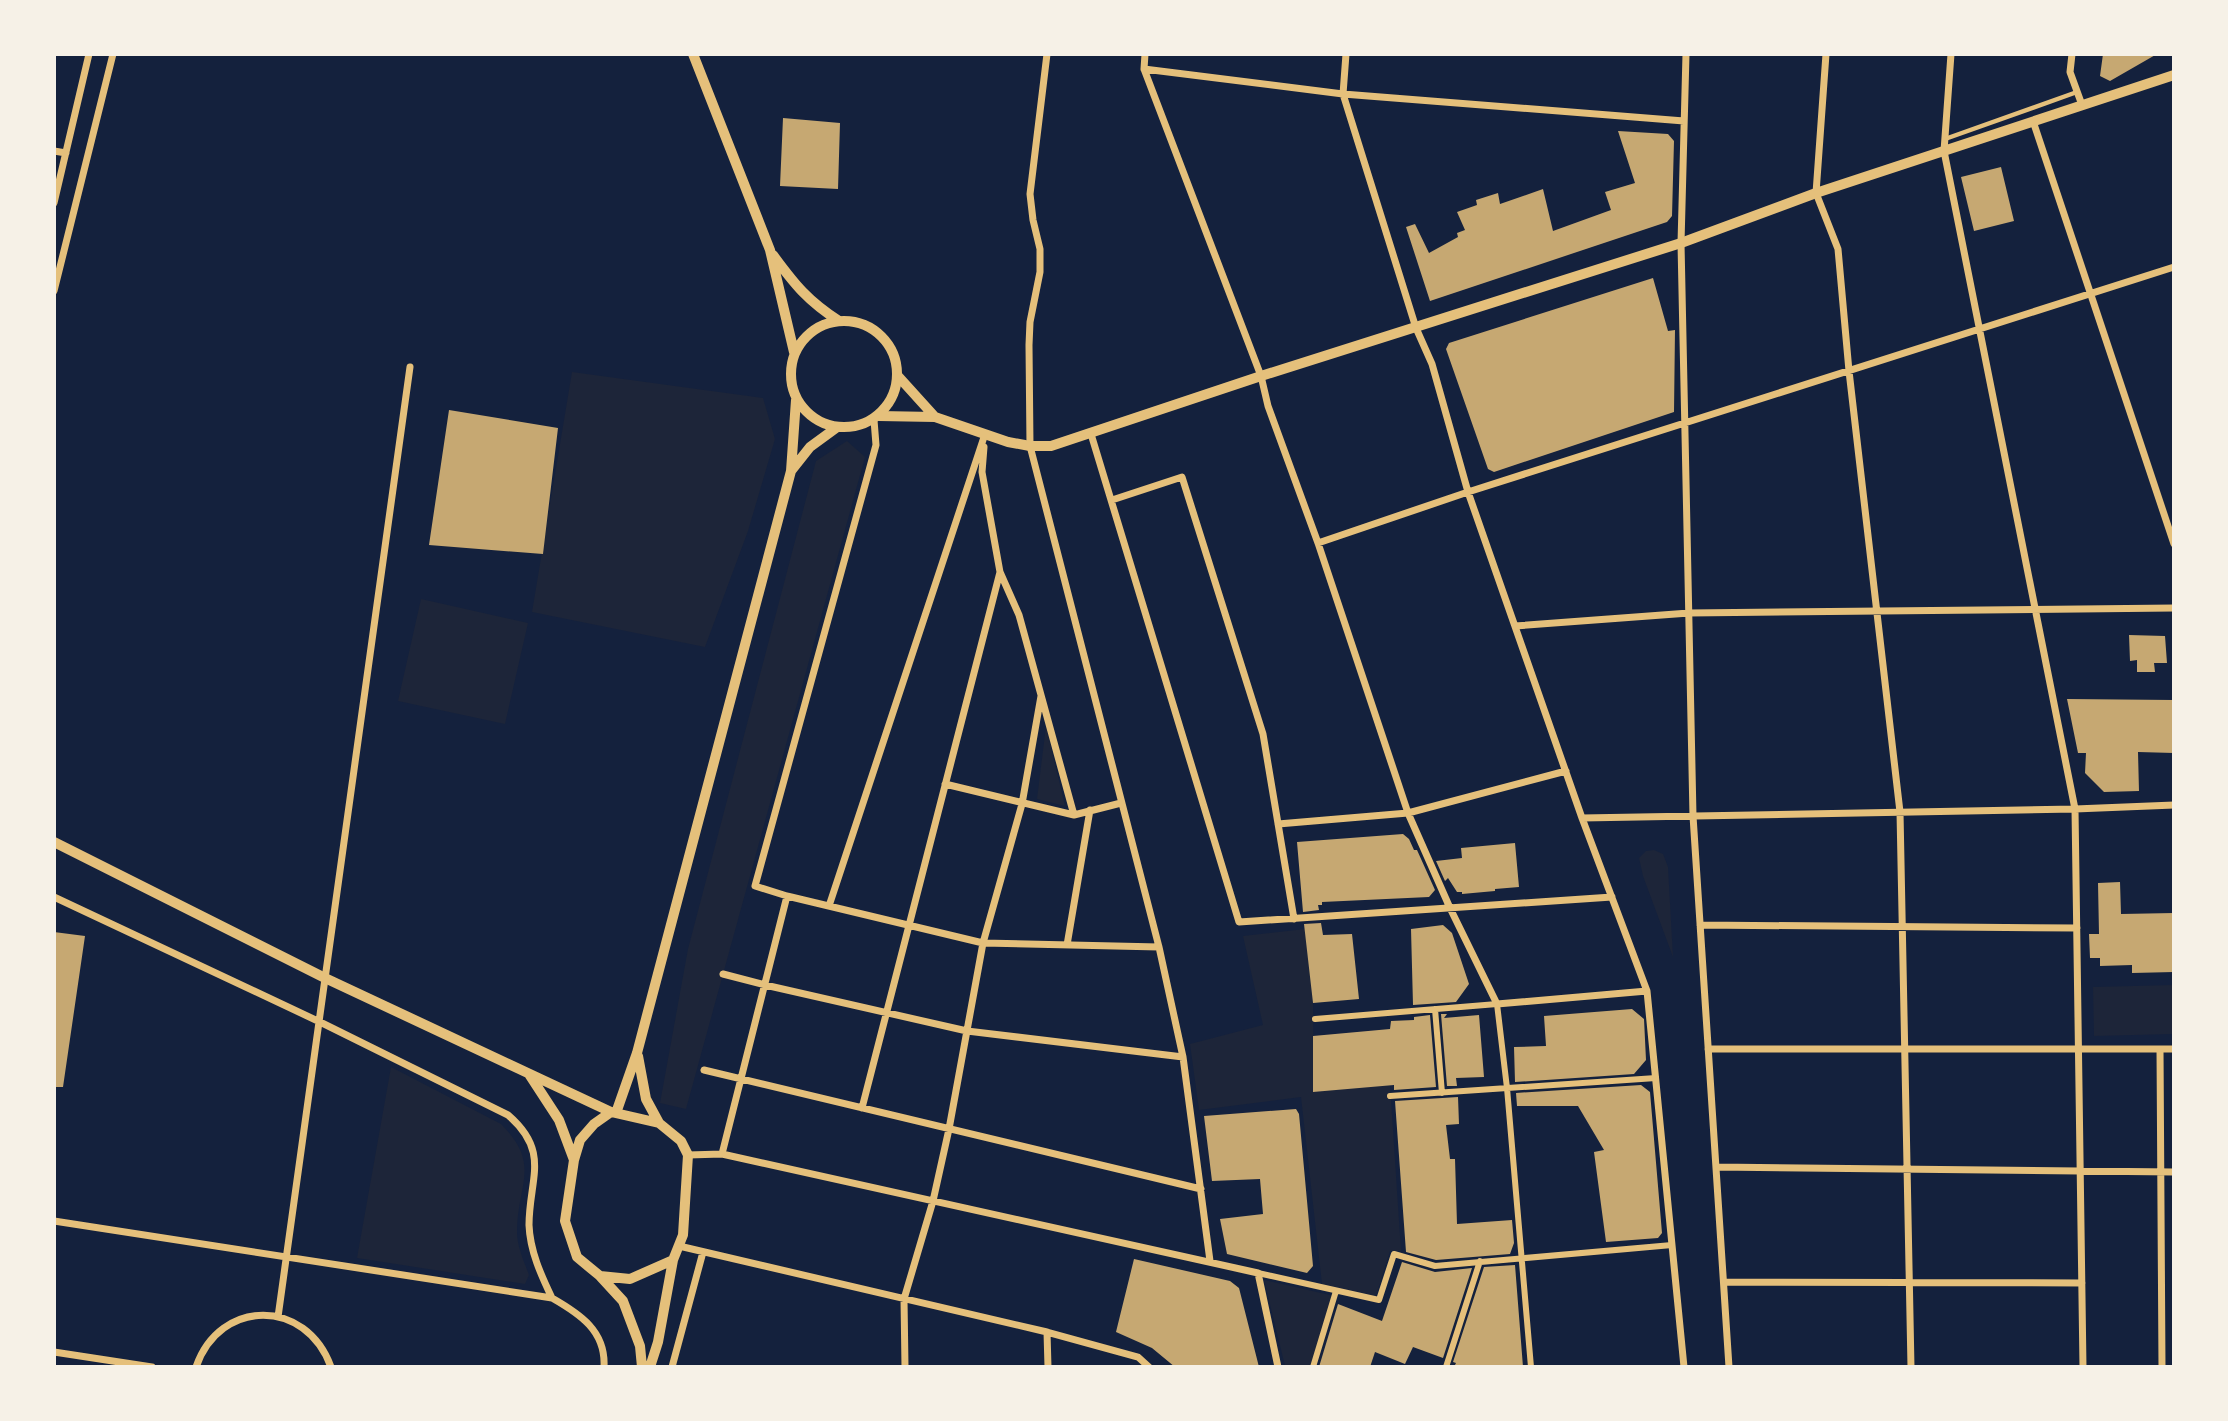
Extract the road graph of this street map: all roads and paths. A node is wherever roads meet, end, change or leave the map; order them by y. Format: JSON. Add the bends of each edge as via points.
{"nodes":[{"id":1,"x":89,"y":54,"type":"edge"},
{"id":2,"x":113,"y":54,"type":"edge"},
{"id":3,"x":693,"y":54,"type":"edge"},
{"id":4,"x":1047,"y":54,"type":"edge"},
{"id":5,"x":1145,"y":54,"type":"edge"},
{"id":6,"x":1346,"y":54,"type":"edge"},
{"id":7,"x":1686,"y":54,"type":"edge"},
{"id":8,"x":1826,"y":54,"type":"edge"},
{"id":9,"x":1951,"y":54,"type":"edge"},
{"id":10,"x":2072,"y":54,"type":"edge"},
{"id":11,"x":1144,"y":69,"type":"junction"},
{"id":12,"x":2174,"y":75,"type":"edge"},
{"id":13,"x":2077,"y":92,"type":"junction"},
{"id":14,"x":1343,"y":94,"type":"junction"},
{"id":15,"x":2082,"y":105,"type":"junction"},
{"id":16,"x":1684,"y":121,"type":"junction"},
{"id":17,"x":2034,"y":121,"type":"junction"},
{"id":18,"x":1945,"y":139,"type":"junction"},
{"id":19,"x":54,"y":151,"type":"edge"},
{"id":20,"x":1944,"y":151,"type":"junction"},
{"id":21,"x":66,"y":153,"type":"junction"},
{"id":22,"x":1816,"y":193,"type":"junction"},
{"id":23,"x":54,"y":203,"type":"edge"},
{"id":24,"x":1681,"y":243,"type":"junction"},
{"id":25,"x":770,"y":250,"type":"junction"},
{"id":26,"x":2174,"y":267,"type":"edge"},
{"id":27,"x":54,"y":291,"type":"edge"},
{"id":28,"x":2091,"y":295,"type":"junction"},
{"id":29,"x":839,"y":321,"type":"junction"},
{"id":30,"x":1416,"y":328,"type":"junction"},
{"id":31,"x":1979,"y":330,"type":"junction"},
{"id":32,"x":794,"y":352,"type":"junction"},
{"id":33,"x":410,"y":367,"type":"dead end"},
{"id":34,"x":1849,"y":371,"type":"junction"},
{"id":35,"x":898,"y":374,"type":"junction"},
{"id":36,"x":1261,"y":376,"type":"junction"},
{"id":37,"x":796,"y":400,"type":"junction"},
{"id":38,"x":935,"y":416,"type":"junction"},
{"id":39,"x":876,"y":418,"type":"junction"},
{"id":40,"x":1684,"y":423,"type":"junction"},
{"id":41,"x":836,"y":428,"type":"junction"},
{"id":42,"x":985,"y":434,"type":"junction"},
{"id":43,"x":1091,"y":434,"type":"junction"},
{"id":44,"x":1030,"y":446,"type":"junction"},
{"id":45,"x":791,"y":471,"type":"junction"},
{"id":46,"x":1468,"y":492,"type":"junction"},
{"id":47,"x":1112,"y":500,"type":"junction"},
{"id":48,"x":1318,"y":543,"type":"junction"},
{"id":49,"x":2174,"y":544,"type":"edge"},
{"id":50,"x":1000,"y":572,"type":"junction"},
{"id":51,"x":2174,"y":608,"type":"edge"},
{"id":52,"x":2035,"y":610,"type":"junction"},
{"id":53,"x":1877,"y":611,"type":"junction"},
{"id":54,"x":1689,"y":613,"type":"junction"},
{"id":55,"x":1515,"y":626,"type":"junction"},
{"id":56,"x":1041,"y":696,"type":"junction"},
{"id":57,"x":1566,"y":771,"type":"junction"},
{"id":58,"x":945,"y":784,"type":"junction"},
{"id":59,"x":1121,"y":803,"type":"junction"},
{"id":60,"x":1022,"y":804,"type":"junction"},
{"id":61,"x":2174,"y":805,"type":"edge"},
{"id":62,"x":2075,"y":809,"type":"junction"},
{"id":63,"x":1090,"y":810,"type":"junction"},
{"id":64,"x":1900,"y":812,"type":"junction"},
{"id":65,"x":1408,"y":813,"type":"junction"},
{"id":66,"x":1074,"y":815,"type":"junction"},
{"id":67,"x":1693,"y":816,"type":"junction"},
{"id":68,"x":1582,"y":818,"type":"junction"},
{"id":69,"x":1278,"y":824,"type":"junction"},
{"id":70,"x":54,"y":842,"type":"edge"},
{"id":71,"x":787,"y":896,"type":"junction"},
{"id":72,"x":54,"y":897,"type":"edge"},
{"id":73,"x":1612,"y":897,"type":"junction"},
{"id":74,"x":828,"y":906,"type":"junction"},
{"id":75,"x":1450,"y":908,"type":"junction"},
{"id":76,"x":1294,"y":919,"type":"junction"},
{"id":77,"x":909,"y":925,"type":"junction"},
{"id":78,"x":1700,"y":925,"type":"junction"},
{"id":79,"x":1902,"y":927,"type":"junction"},
{"id":80,"x":2077,"y":928,"type":"junction"},
{"id":81,"x":983,"y":943,"type":"junction"},
{"id":82,"x":1067,"y":945,"type":"junction"},
{"id":83,"x":1159,"y":947,"type":"junction"},
{"id":84,"x":723,"y":974,"type":"dead end"},
{"id":85,"x":325,"y":978,"type":"junction"},
{"id":86,"x":765,"y":985,"type":"junction"},
{"id":87,"x":1647,"y":991,"type":"junction"},
{"id":88,"x":1497,"y":1004,"type":"junction"},
{"id":89,"x":1435,"y":1009,"type":"junction"},
{"id":90,"x":886,"y":1013,"type":"junction"},
{"id":91,"x":1315,"y":1019,"type":"dead end"},
{"id":92,"x":320,"y":1022,"type":"junction"},
{"id":93,"x":967,"y":1031,"type":"junction"},
{"id":94,"x":1708,"y":1049,"type":"junction"},
{"id":95,"x":1905,"y":1049,"type":"junction"},
{"id":96,"x":2079,"y":1049,"type":"junction"},
{"id":97,"x":2160,"y":1049,"type":"junction"},
{"id":98,"x":2174,"y":1049,"type":"edge"},
{"id":99,"x":637,"y":1053,"type":"junction"},
{"id":100,"x":1183,"y":1057,"type":"junction"},
{"id":101,"x":704,"y":1070,"type":"dead end"},
{"id":102,"x":529,"y":1074,"type":"junction"},
{"id":103,"x":741,"y":1079,"type":"junction"},
{"id":104,"x":1656,"y":1079,"type":"junction"},
{"id":105,"x":1507,"y":1088,"type":"junction"},
{"id":106,"x":1442,"y":1093,"type":"junction"},
{"id":107,"x":1390,"y":1096,"type":"dead end"},
{"id":108,"x":862,"y":1108,"type":"junction"},
{"id":109,"x":613,"y":1112,"type":"junction"},
{"id":110,"x":659,"y":1124,"type":"junction"},
{"id":111,"x":950,"y":1129,"type":"junction"},
{"id":112,"x":722,"y":1154,"type":"junction"},
{"id":113,"x":688,"y":1155,"type":"junction"},
{"id":114,"x":574,"y":1160,"type":"junction"},
{"id":115,"x":1716,"y":1167,"type":"junction"},
{"id":116,"x":1907,"y":1169,"type":"junction"},
{"id":117,"x":2080,"y":1171,"type":"junction"},
{"id":118,"x":2161,"y":1172,"type":"junction"},
{"id":119,"x":2174,"y":1172,"type":"edge"},
{"id":120,"x":1201,"y":1189,"type":"junction"},
{"id":121,"x":933,"y":1201,"type":"junction"},
{"id":122,"x":54,"y":1221,"type":"edge"},
{"id":123,"x":1672,"y":1245,"type":"junction"},
{"id":124,"x":679,"y":1246,"type":"junction"},
{"id":125,"x":703,"y":1252,"type":"junction"},
{"id":126,"x":287,"y":1257,"type":"junction"},
{"id":127,"x":1523,"y":1258,"type":"junction"},
{"id":128,"x":673,"y":1260,"type":"junction"},
{"id":129,"x":1210,"y":1261,"type":"junction"},
{"id":130,"x":1479,"y":1261,"type":"junction"},
{"id":131,"x":1258,"y":1273,"type":"junction"},
{"id":132,"x":600,"y":1276,"type":"junction"},
{"id":133,"x":1724,"y":1282,"type":"junction"},
{"id":134,"x":1909,"y":1283,"type":"junction"},
{"id":135,"x":2082,"y":1283,"type":"junction"},
{"id":136,"x":1336,"y":1291,"type":"junction"},
{"id":137,"x":552,"y":1298,"type":"junction"},
{"id":138,"x":904,"y":1298,"type":"junction"},
{"id":139,"x":278,"y":1317,"type":"junction"},
{"id":140,"x":1047,"y":1332,"type":"junction"},
{"id":141,"x":54,"y":1352,"type":"edge"},
{"id":142,"x":152,"y":1367,"type":"edge"},
{"id":143,"x":196,"y":1367,"type":"edge"},
{"id":144,"x":331,"y":1367,"type":"edge"},
{"id":145,"x":604,"y":1367,"type":"edge"},
{"id":146,"x":642,"y":1367,"type":"edge"},
{"id":147,"x":650,"y":1367,"type":"edge"},
{"id":148,"x":672,"y":1367,"type":"edge"},
{"id":149,"x":905,"y":1367,"type":"edge"},
{"id":150,"x":1048,"y":1367,"type":"edge"},
{"id":151,"x":1149,"y":1367,"type":"edge"},
{"id":152,"x":1278,"y":1367,"type":"edge"},
{"id":153,"x":1313,"y":1367,"type":"edge"},
{"id":154,"x":1446,"y":1367,"type":"edge"},
{"id":155,"x":1531,"y":1367,"type":"edge"},
{"id":156,"x":1684,"y":1367,"type":"edge"},
{"id":157,"x":1729,"y":1367,"type":"edge"},
{"id":158,"x":1911,"y":1367,"type":"edge"},
{"id":159,"x":2083,"y":1367,"type":"edge"},
{"id":160,"x":2162,"y":1367,"type":"edge"}],
"edges":[{"from":1,"to":21,"type":"street"},
{"from":2,"to":27,"type":"street"},
{"from":3,"to":25,"type":"main road"},
{"from":4,"to":44,"type":"street","via":[[1030,194],[1040,249],[1028,345]]},
{"from":5,"to":11,"type":"street"},
{"from":6,"to":14,"type":"street"},
{"from":7,"to":16,"type":"street"},
{"from":8,"to":22,"type":"street"},
{"from":9,"to":18,"type":"street"},
{"from":10,"to":13,"type":"street","via":[[2070,72]]},
{"from":11,"to":14,"type":"street"},
{"from":11,"to":36,"type":"street"},
{"from":12,"to":15,"type":"street"},
{"from":13,"to":15,"type":"street"},
{"from":13,"to":18,"type":"lane"},
{"from":14,"to":16,"type":"street"},
{"from":14,"to":30,"type":"street"},
{"from":15,"to":17,"type":"street"},
{"from":16,"to":24,"type":"street"},
{"from":17,"to":20,"type":"street"},
{"from":17,"to":28,"type":"street"},
{"from":18,"to":20,"type":"street"},
{"from":19,"to":21,"type":"street"},
{"from":20,"to":22,"type":"street"},
{"from":20,"to":31,"type":"street"},
{"from":21,"to":23,"type":"street"},
{"from":22,"to":24,"type":"street"},
{"from":22,"to":34,"type":"street","via":[[1838,249]]},
{"from":24,"to":30,"type":"street"},
{"from":24,"to":40,"type":"street"},
{"from":25,"to":29,"type":"main road","via":[[804,295]]},
{"from":25,"to":32,"type":"main road"},
{"from":26,"to":28,"type":"street"},
{"from":28,"to":31,"type":"street"},
{"from":28,"to":49,"type":"street"},
{"from":29,"to":32,"type":"main road","via":[[821,325]]},
{"from":29,"to":35,"type":"main road","via":[[854,321],[880,335],[890,346]]},
{"from":30,"to":36,"type":"street"},
{"from":30,"to":46,"type":"street","via":[[1432,364]]},
{"from":31,"to":34,"type":"street"},
{"from":31,"to":52,"type":"street"},
{"from":32,"to":37,"type":"main road","via":[[790,376]]},
{"from":33,"to":85,"type":"street"},
{"from":34,"to":40,"type":"street"},
{"from":34,"to":53,"type":"street"},
{"from":35,"to":38,"type":"street"},
{"from":35,"to":39,"type":"main road","via":[[892,397]]},
{"from":36,"to":43,"type":"street"},
{"from":36,"to":48,"type":"street"},
{"from":37,"to":41,"type":"main road","via":[[812,419]]},
{"from":37,"to":45,"type":"main road"},
{"from":38,"to":39,"type":"street"},
{"from":38,"to":42,"type":"street"},
{"from":39,"to":41,"type":"main road","via":[[856,427]]},
{"from":39,"to":71,"type":"street","via":[[876,446],[755,886]]},
{"from":40,"to":46,"type":"street"},
{"from":40,"to":54,"type":"street"},
{"from":41,"to":45,"type":"main road","via":[[810,446]]},
{"from":42,"to":44,"type":"street"},
{"from":42,"to":50,"type":"street","via":[[982,472]]},
{"from":42,"to":74,"type":"street"},
{"from":43,"to":44,"type":"street","via":[[1051,446]]},
{"from":43,"to":47,"type":"street"},
{"from":44,"to":59,"type":"street"},
{"from":45,"to":99,"type":"main road"},
{"from":46,"to":48,"type":"street"},
{"from":46,"to":55,"type":"street"},
{"from":47,"to":69,"type":"street","via":[[1182,477],[1263,734]]},
{"from":47,"to":76,"type":"street","via":[[1239,922]]},
{"from":48,"to":65,"type":"street"},
{"from":50,"to":56,"type":"street","via":[[1019,615]]},
{"from":50,"to":58,"type":"street"},
{"from":51,"to":52,"type":"street"},
{"from":52,"to":53,"type":"street"},
{"from":52,"to":62,"type":"street"},
{"from":53,"to":54,"type":"street"},
{"from":53,"to":64,"type":"street"},
{"from":54,"to":55,"type":"street"},
{"from":54,"to":67,"type":"street"},
{"from":55,"to":57,"type":"street"},
{"from":56,"to":60,"type":"street"},
{"from":56,"to":66,"type":"street"},
{"from":57,"to":65,"type":"street"},
{"from":57,"to":68,"type":"street"},
{"from":58,"to":60,"type":"street"},
{"from":58,"to":77,"type":"street"},
{"from":59,"to":63,"type":"street"},
{"from":59,"to":83,"type":"street"},
{"from":60,"to":66,"type":"street"},
{"from":60,"to":81,"type":"street"},
{"from":61,"to":62,"type":"street"},
{"from":62,"to":64,"type":"street"},
{"from":62,"to":80,"type":"street"},
{"from":63,"to":66,"type":"street"},
{"from":63,"to":82,"type":"street"},
{"from":64,"to":67,"type":"street"},
{"from":64,"to":79,"type":"street"},
{"from":65,"to":69,"type":"street"},
{"from":65,"to":75,"type":"street"},
{"from":67,"to":68,"type":"street"},
{"from":67,"to":78,"type":"street"},
{"from":68,"to":73,"type":"street"},
{"from":69,"to":76,"type":"street"},
{"from":70,"to":85,"type":"main road"},
{"from":71,"to":74,"type":"street"},
{"from":71,"to":86,"type":"street"},
{"from":72,"to":92,"type":"street"},
{"from":73,"to":75,"type":"street"},
{"from":73,"to":87,"type":"street"},
{"from":74,"to":77,"type":"street"},
{"from":75,"to":76,"type":"street"},
{"from":75,"to":88,"type":"street"},
{"from":77,"to":81,"type":"street"},
{"from":77,"to":90,"type":"street"},
{"from":78,"to":79,"type":"street"},
{"from":78,"to":94,"type":"street"},
{"from":79,"to":80,"type":"street"},
{"from":79,"to":95,"type":"street"},
{"from":80,"to":96,"type":"street"},
{"from":81,"to":82,"type":"street"},
{"from":81,"to":93,"type":"street"},
{"from":82,"to":83,"type":"street"},
{"from":83,"to":100,"type":"street"},
{"from":84,"to":86,"type":"street"},
{"from":85,"to":92,"type":"street"},
{"from":85,"to":102,"type":"main road"},
{"from":86,"to":90,"type":"street"},
{"from":86,"to":103,"type":"street"},
{"from":87,"to":88,"type":"street"},
{"from":87,"to":104,"type":"street"},
{"from":88,"to":89,"type":"street"},
{"from":88,"to":105,"type":"street"},
{"from":89,"to":91,"type":"street"},
{"from":89,"to":106,"type":"street"},
{"from":90,"to":93,"type":"street"},
{"from":90,"to":108,"type":"street"},
{"from":92,"to":126,"type":"street"},
{"from":92,"to":137,"type":"street","via":[[492,1106],[521,1126],[534,1153],[532,1249]]},
{"from":93,"to":100,"type":"street"},
{"from":93,"to":111,"type":"street"},
{"from":94,"to":95,"type":"street"},
{"from":94,"to":115,"type":"street"},
{"from":95,"to":96,"type":"street"},
{"from":95,"to":116,"type":"street"},
{"from":96,"to":97,"type":"street"},
{"from":96,"to":117,"type":"street"},
{"from":97,"to":98,"type":"street"},
{"from":97,"to":118,"type":"street"},
{"from":99,"to":109,"type":"main road"},
{"from":99,"to":110,"type":"main road","via":[[646,1099]]},
{"from":100,"to":120,"type":"street"},
{"from":101,"to":103,"type":"street"},
{"from":102,"to":109,"type":"main road"},
{"from":102,"to":114,"type":"main road","via":[[559,1120]]},
{"from":103,"to":108,"type":"street"},
{"from":103,"to":112,"type":"street"},
{"from":104,"to":105,"type":"street"},
{"from":104,"to":123,"type":"street"},
{"from":105,"to":106,"type":"street"},
{"from":105,"to":127,"type":"street"},
{"from":106,"to":107,"type":"street"},
{"from":108,"to":111,"type":"street"},
{"from":109,"to":110,"type":"main road"},
{"from":109,"to":114,"type":"main road","via":[[580,1140]]},
{"from":110,"to":113,"type":"main road","via":[[681,1141]]},
{"from":111,"to":120,"type":"street"},
{"from":111,"to":121,"type":"street"},
{"from":112,"to":113,"type":"street"},
{"from":112,"to":121,"type":"street"},
{"from":113,"to":124,"type":"main road"},
{"from":114,"to":132,"type":"main road","via":[[565,1221],[577,1257]]},
{"from":115,"to":116,"type":"street"},
{"from":115,"to":133,"type":"street"},
{"from":116,"to":117,"type":"street"},
{"from":116,"to":134,"type":"street"},
{"from":117,"to":118,"type":"street"},
{"from":117,"to":135,"type":"street"},
{"from":118,"to":119,"type":"street"},
{"from":118,"to":160,"type":"street"},
{"from":120,"to":129,"type":"street"},
{"from":121,"to":129,"type":"street"},
{"from":121,"to":138,"type":"street"},
{"from":122,"to":126,"type":"street"},
{"from":123,"to":127,"type":"street"},
{"from":123,"to":156,"type":"street"},
{"from":124,"to":125,"type":"street"},
{"from":124,"to":128,"type":"main road"},
{"from":125,"to":138,"type":"street"},
{"from":125,"to":148,"type":"street"},
{"from":126,"to":137,"type":"street"},
{"from":126,"to":139,"type":"street"},
{"from":127,"to":130,"type":"street"},
{"from":127,"to":155,"type":"street"},
{"from":128,"to":132,"type":"main road","via":[[630,1279]]},
{"from":128,"to":147,"type":"main road","via":[[659,1342]]},
{"from":129,"to":131,"type":"street"},
{"from":130,"to":136,"type":"street","via":[[1435,1266],[1394,1254],[1379,1300]]},
{"from":130,"to":154,"type":"street"},
{"from":131,"to":136,"type":"street"},
{"from":131,"to":152,"type":"street"},
{"from":132,"to":146,"type":"main road","via":[[623,1301],[640,1346]]},
{"from":133,"to":134,"type":"street"},
{"from":133,"to":157,"type":"street"},
{"from":134,"to":135,"type":"street"},
{"from":134,"to":158,"type":"street"},
{"from":135,"to":159,"type":"street"},
{"from":136,"to":153,"type":"street"},
{"from":137,"to":145,"type":"street","via":[[595,1330],[603,1347]]},
{"from":138,"to":140,"type":"street"},
{"from":138,"to":149,"type":"street"},
{"from":139,"to":143,"type":"street","via":[[250,1316],[230,1323],[213,1335]]},
{"from":139,"to":144,"type":"street","via":[[311,1333]]},
{"from":140,"to":150,"type":"street"},
{"from":140,"to":151,"type":"street","via":[[1138,1357]]},
{"from":141,"to":142,"type":"street"}]}
